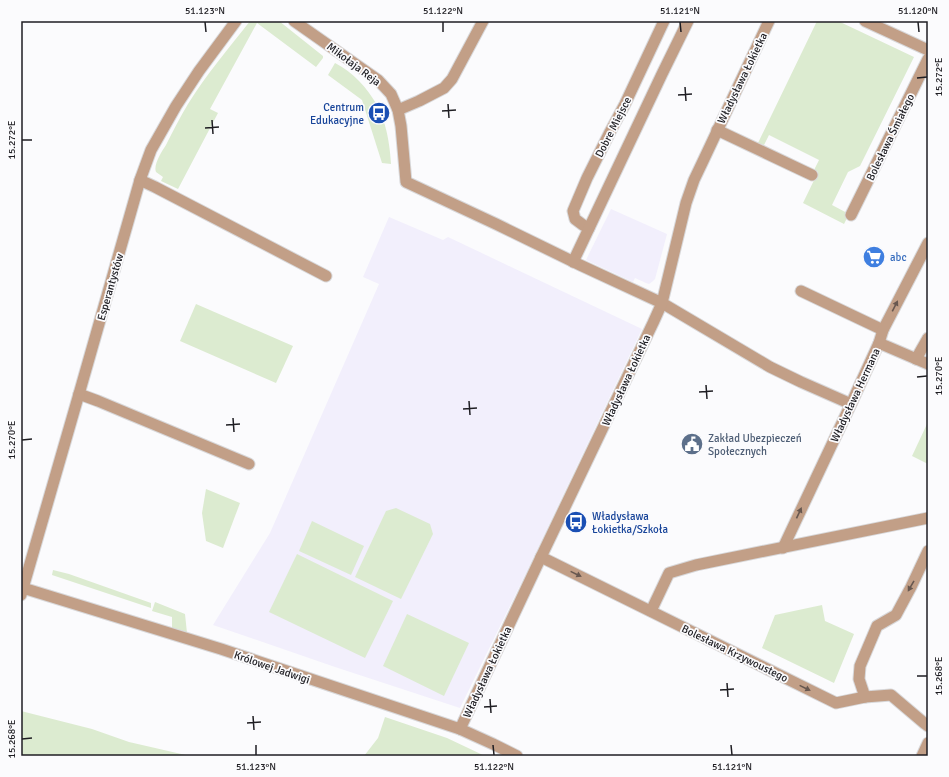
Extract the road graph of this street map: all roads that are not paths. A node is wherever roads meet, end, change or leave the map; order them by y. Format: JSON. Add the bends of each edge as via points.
{"nodes":[{"id":1,"x":236,"y":21,"type":"edge"},
{"id":2,"x":294,"y":21,"type":"edge"},
{"id":3,"x":483,"y":21,"type":"edge"},
{"id":4,"x":664,"y":21,"type":"edge"},
{"id":5,"x":688,"y":21,"type":"edge"},
{"id":6,"x":769,"y":21,"type":"edge"},
{"id":7,"x":865,"y":21,"type":"edge"},
{"id":8,"x":928,"y":50,"type":"edge"},
{"id":9,"x":928,"y":59,"type":"edge"},
{"id":10,"x":398,"y":110,"type":"junction"},
{"id":11,"x":717,"y":130,"type":"junction"},
{"id":12,"x":812,"y":175,"type":"dead end"},
{"id":13,"x":140,"y":180,"type":"junction"},
{"id":14,"x":851,"y":215,"type":"dead end"},
{"id":15,"x":588,"y":228,"type":"junction"},
{"id":16,"x":928,"y":242,"type":"edge"},
{"id":17,"x":573,"y":262,"type":"junction"},
{"id":18,"x":326,"y":276,"type":"dead end"},
{"id":19,"x":801,"y":291,"type":"dead end"},
{"id":20,"x":662,"y":303,"type":"junction"},
{"id":21,"x":883,"y":330,"type":"junction"},
{"id":22,"x":928,"y":338,"type":"edge"},
{"id":23,"x":879,"y":343,"type":"junction"},
{"id":24,"x":916,"y":359,"type":"junction"},
{"id":25,"x":928,"y":364,"type":"edge"},
{"id":26,"x":79,"y":394,"type":"junction"},
{"id":27,"x":851,"y":404,"type":"junction"},
{"id":28,"x":250,"y":464,"type":"dead end"},
{"id":29,"x":928,"y":518,"type":"edge"},
{"id":30,"x":782,"y":548,"type":"junction"},
{"id":31,"x":928,"y":551,"type":"edge"},
{"id":32,"x":541,"y":557,"type":"junction"},
{"id":33,"x":22,"y":592,"type":"edge"},
{"id":34,"x":651,"y":611,"type":"junction"},
{"id":35,"x":865,"y":697,"type":"junction"},
{"id":36,"x":928,"y":726,"type":"edge"},
{"id":37,"x":460,"y":729,"type":"junction"},
{"id":38,"x":928,"y":743,"type":"edge"},
{"id":39,"x":517,"y":756,"type":"edge"},
{"id":40,"x":922,"y":756,"type":"edge"}],
"edges":[{"from":1,"to":13,"type":"street","name":"Esperantystów","via":[[176,106],[151,150]]},
{"from":2,"to":10,"type":"street","name":"Mikołaja Reja","via":[[378,80],[391,94]]},
{"from":3,"to":10,"type":"street","via":[[452,79],[444,88]]},
{"from":4,"to":15,"type":"street","name":"Dobre Miejsce","via":[[573,211],[575,218]]},
{"from":5,"to":15,"type":"street","name":"Dobre Miejsce"},
{"from":6,"to":11,"type":"street","name":"Władysława Łokietka"},
{"from":7,"to":8,"type":"street"},
{"from":9,"to":14,"type":"street","name":"Bolesława Śmiałego"},
{"from":10,"to":17,"type":"street","name":"Mikołaja Reja","via":[[406,182]]},
{"from":11,"to":12,"type":"street"},
{"from":11,"to":20,"type":"street","name":"Władysława Łokietka","via":[[686,203]]},
{"from":13,"to":18,"type":"street"},
{"from":13,"to":26,"type":"street","name":"Esperantystów"},
{"from":15,"to":17,"type":"street","name":"Dobre Miejsce"},
{"from":21,"to":16,"type":"street","name":"Władysława Hermana","one_way":true},
{"from":17,"to":20,"type":"street"},
{"from":19,"to":21,"type":"street"},
{"from":20,"to":27,"type":"street","via":[[770,367]]},
{"from":20,"to":32,"type":"street","name":"Władysława Łokietka"},
{"from":21,"to":23,"type":"street","name":"Władysława Hermana"},
{"from":22,"to":24,"type":"street"},
{"from":23,"to":24,"type":"street"},
{"from":23,"to":27,"type":"street","name":"Władysława Hermana"},
{"from":24,"to":25,"type":"street"},
{"from":26,"to":28,"type":"street"},
{"from":26,"to":33,"type":"street","name":"Esperantystów"},
{"from":30,"to":27,"type":"street","name":"Władysława Hermana","one_way":true},
{"from":29,"to":30,"type":"street"},
{"from":30,"to":34,"type":"street","via":[[668,573]]},
{"from":31,"to":35,"type":"street","one_way":true,"via":[[896,615],[877,626],[860,666],[860,679]]},
{"from":32,"to":34,"type":"street","name":"Bolesława Krzywoustego","one_way":true},
{"from":32,"to":37,"type":"street","name":"Władysława Łokietka"},
{"from":33,"to":37,"type":"street","name":"Królowej Jadwigi","via":[[221,649]]},
{"from":34,"to":35,"type":"street","name":"Bolesława Krzywoustego","one_way":true,"via":[[836,704]]},
{"from":35,"to":36,"type":"street","name":"Bolesława Krzywoustego","via":[[890,695]]},
{"from":37,"to":39,"type":"street","name":"Królowej Jadwigi"},
{"from":38,"to":40,"type":"street"}]}
